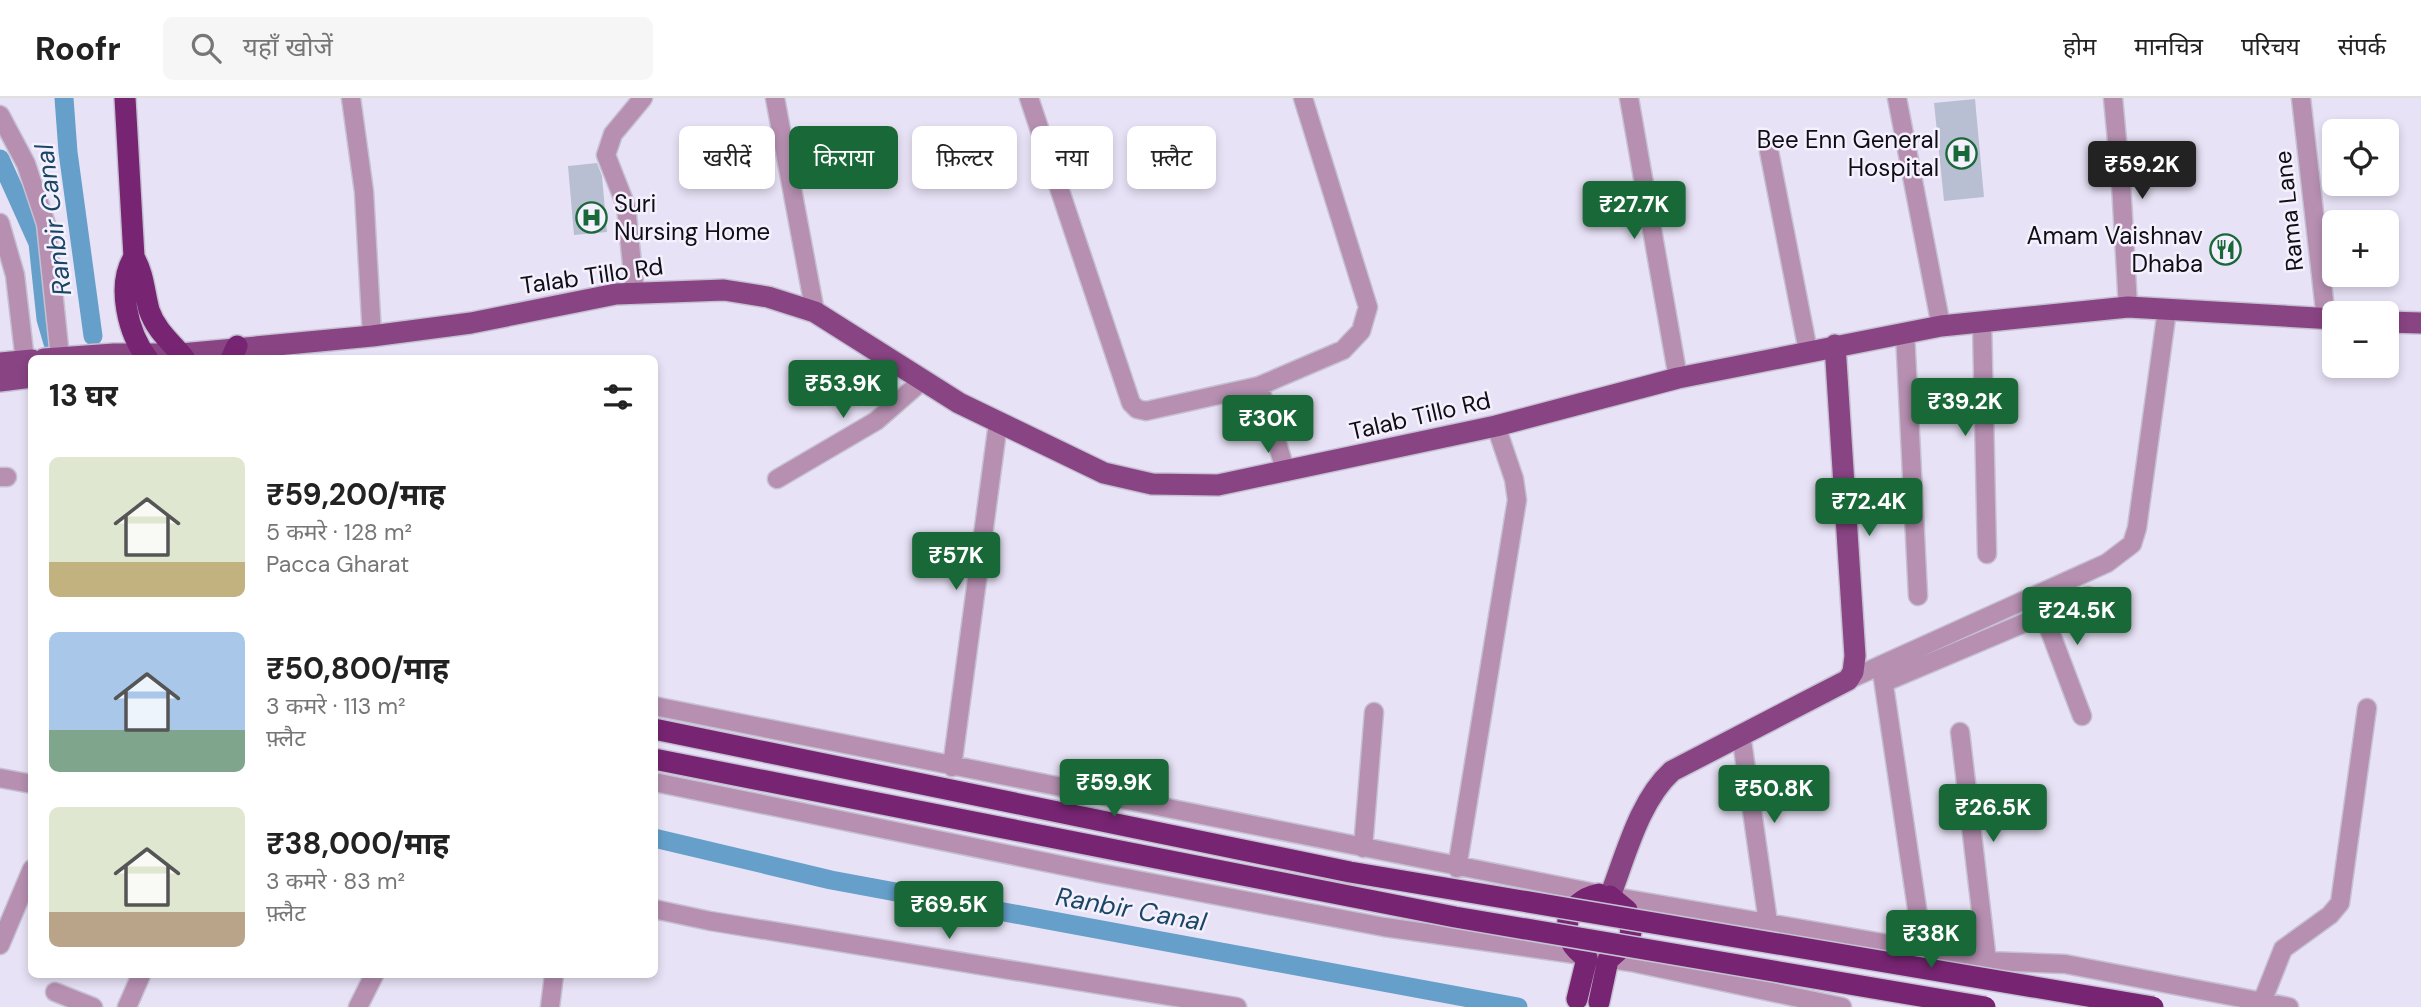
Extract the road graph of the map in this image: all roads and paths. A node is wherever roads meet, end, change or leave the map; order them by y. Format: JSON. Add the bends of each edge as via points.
{"nodes":[{"id":1,"x":125,"y":98,"type":"edge"},
{"id":2,"x":351,"y":98,"type":"edge"},
{"id":3,"x":643,"y":98,"type":"edge"},
{"id":4,"x":775,"y":98,"type":"edge"},
{"id":5,"x":1029,"y":98,"type":"edge"},
{"id":6,"x":1303,"y":98,"type":"edge"},
{"id":7,"x":1629,"y":98,"type":"edge"},
{"id":8,"x":1897,"y":98,"type":"edge"},
{"id":9,"x":2113,"y":98,"type":"edge"},
{"id":10,"x":2301,"y":98,"type":"edge"},
{"id":11,"x":0,"y":115,"type":"edge"},
{"id":12,"x":1769,"y":151,"type":"dead end"},
{"id":13,"x":0,"y":223,"type":"edge"},
{"id":14,"x":134,"y":257,"type":"junction"},
{"id":15,"x":635,"y":293,"type":"junction"},
{"id":16,"x":2328,"y":301,"type":"edge"},
{"id":17,"x":2128,"y":307,"type":"junction"},
{"id":18,"x":2166,"y":310,"type":"junction"},
{"id":19,"x":815,"y":312,"type":"junction"},
{"id":20,"x":2322,"y":319,"type":"edge"},
{"id":21,"x":1982,"y":321,"type":"junction"},
{"id":22,"x":2399,"y":322,"type":"edge"},
{"id":23,"x":2421,"y":323,"type":"edge"},
{"id":24,"x":1941,"y":326,"type":"junction"},
{"id":25,"x":1905,"y":332,"type":"junction"},
{"id":26,"x":372,"y":336,"type":"junction"},
{"id":27,"x":1835,"y":345,"type":"junction"},
{"id":28,"x":1808,"y":351,"type":"junction"},
{"id":29,"x":234,"y":353,"type":"edge"},
{"id":30,"x":36,"y":355,"type":"edge"},
{"id":31,"x":38,"y":355,"type":"edge"},
{"id":32,"x":145,"y":355,"type":"edge"},
{"id":33,"x":182,"y":355,"type":"edge"},
{"id":34,"x":200,"y":355,"type":"edge"},
{"id":35,"x":0,"y":363,"type":"edge"},
{"id":36,"x":28,"y":363,"type":"edge"},
{"id":37,"x":28,"y":368,"type":"edge"},
{"id":38,"x":1678,"y":378,"type":"junction"},
{"id":39,"x":923,"y":380,"type":"junction"},
{"id":40,"x":0,"y":381,"type":"edge"},
{"id":41,"x":1259,"y":386,"type":"junction"},
{"id":42,"x":998,"y":423,"type":"junction"},
{"id":43,"x":1496,"y":426,"type":"junction"},
{"id":44,"x":1286,"y":472,"type":"junction"},
{"id":45,"x":777,"y":479,"type":"dead end"},
{"id":46,"x":1987,"y":554,"type":"dead end"},
{"id":47,"x":2035,"y":594,"type":"junction"},
{"id":48,"x":1918,"y":596,"type":"dead end"},
{"id":49,"x":2088,"y":596,"type":"dead end"},
{"id":50,"x":2000,"y":610,"type":"junction"},
{"id":51,"x":2044,"y":615,"type":"junction"},
{"id":52,"x":1978,"y":620,"type":"junction"},
{"id":53,"x":2009,"y":631,"type":"junction"},
{"id":54,"x":1987,"y":639,"type":"junction"},
{"id":55,"x":1883,"y":674,"type":"junction"},
{"id":56,"x":1848,"y":680,"type":"junction"},
{"id":57,"x":658,"y":707,"type":"edge"},
{"id":58,"x":2367,"y":708,"type":"dead end"},
{"id":59,"x":1374,"y":712,"type":"dead end"},
{"id":60,"x":2082,"y":716,"type":"dead end"},
{"id":61,"x":658,"y":730,"type":"edge"},
{"id":62,"x":1960,"y":732,"type":"dead end"},
{"id":63,"x":1741,"y":734,"type":"junction"},
{"id":64,"x":658,"y":760,"type":"edge"},
{"id":65,"x":952,"y":767,"type":"junction"},
{"id":66,"x":0,"y":778,"type":"edge"},
{"id":67,"x":28,"y":783,"type":"edge"},
{"id":68,"x":658,"y":783,"type":"edge"},
{"id":69,"x":1363,"y":848,"type":"junction"},
{"id":70,"x":1457,"y":867,"type":"junction"},
{"id":71,"x":28,"y":878,"type":"edge"},
{"id":72,"x":1604,"y":895,"type":"junction"},
{"id":73,"x":658,"y":910,"type":"edge"},
{"id":74,"x":1768,"y":922,"type":"junction"},
{"id":75,"x":0,"y":945,"type":"edge"},
{"id":76,"x":1923,"y":948,"type":"junction"},
{"id":77,"x":1587,"y":958,"type":"junction"},
{"id":78,"x":1608,"y":960,"type":"junction"},
{"id":79,"x":1987,"y":961,"type":"junction"},
{"id":80,"x":140,"y":978,"type":"edge"},
{"id":81,"x":372,"y":978,"type":"edge"},
{"id":82,"x":554,"y":978,"type":"edge"},
{"id":83,"x":55,"y":992,"type":"dead end"},
{"id":84,"x":2262,"y":1002,"type":"junction"},
{"id":85,"x":1576,"y":1003,"type":"edge"},
{"id":86,"x":1599,"y":1004,"type":"edge"},
{"id":87,"x":93,"y":1007,"type":"edge"},
{"id":88,"x":127,"y":1007,"type":"edge"},
{"id":89,"x":358,"y":1007,"type":"edge"},
{"id":90,"x":550,"y":1007,"type":"edge"},
{"id":91,"x":1237,"y":1007,"type":"edge"},
{"id":92,"x":1842,"y":1007,"type":"edge"},
{"id":93,"x":1985,"y":1007,"type":"edge"},
{"id":94,"x":2153,"y":1007,"type":"edge"},
{"id":95,"x":2289,"y":1007,"type":"edge"}],
"edges":[{"from":1,"to":14,"type":"highway"},
{"from":2,"to":26,"type":"street","via":[[364,192]]},
{"from":3,"to":15,"type":"street","via":[[613,134],[606,155],[626,206]]},
{"from":4,"to":19,"type":"street"},
{"from":5,"to":41,"type":"street","via":[[1137,410]]},
{"from":6,"to":41,"type":"street","via":[[1368,307],[1353,342],[1343,350]]},
{"from":7,"to":38,"type":"street"},
{"from":8,"to":24,"type":"street"},
{"from":9,"to":17,"type":"street"},
{"from":10,"to":16,"type":"street","name":"Rama Lane"},
{"from":11,"to":31,"type":"street","via":[[26,164],[46,224]]},
{"from":12,"to":28,"type":"street"},
{"from":13,"to":30,"type":"street"},
{"from":14,"to":32,"type":"highway","via":[[127,268],[128,309],[131,331]]},
{"from":14,"to":33,"type":"highway","via":[[156,324]]},
{"from":15,"to":19,"type":"main road","name":"Talab Tillo Rd","via":[[724,290],[768,297]]},
{"from":15,"to":26,"type":"main road","name":"Talab Tillo Rd"},
{"from":17,"to":18,"type":"main road","name":"Talab Tillo Rd"},
{"from":17,"to":21,"type":"main road","name":"Talab Tillo Rd"},
{"from":18,"to":20,"type":"main road","name":"Talab Tillo Rd"},
{"from":18,"to":47,"type":"street","via":[[2132,544],[2107,563]]},
{"from":19,"to":39,"type":"main road","name":"Talab Tillo Rd"},
{"from":21,"to":24,"type":"main road","name":"Talab Tillo Rd"},
{"from":21,"to":46,"type":"street"},
{"from":22,"to":23,"type":"main road"},
{"from":24,"to":25,"type":"main road","name":"Talab Tillo Rd"},
{"from":25,"to":27,"type":"main road","name":"Talab Tillo Rd"},
{"from":25,"to":48,"type":"street"},
{"from":26,"to":29,"type":"main road","name":"Talab Tillo Rd"},
{"from":27,"to":28,"type":"main road","name":"Talab Tillo Rd"},
{"from":27,"to":56,"type":"main road","via":[[1855,656]]},
{"from":28,"to":38,"type":"main road","name":"Talab Tillo Rd"},
{"from":29,"to":34,"type":"main road","name":"Talab Tillo Rd"},
{"from":35,"to":36,"type":"main road"},
{"from":37,"to":40,"type":"main road"},
{"from":38,"to":43,"type":"main road","name":"Talab Tillo Rd"},
{"from":39,"to":42,"type":"main road","name":"Talab Tillo Rd"},
{"from":39,"to":45,"type":"street","via":[[876,421]]},
{"from":41,"to":44,"type":"street"},
{"from":42,"to":44,"type":"main road","name":"Talab Tillo Rd","via":[[1104,473],[1152,484],[1218,485]]},
{"from":42,"to":65,"type":"street"},
{"from":43,"to":44,"type":"main road","name":"Talab Tillo Rd"},
{"from":43,"to":70,"type":"street","via":[[1517,500]]},
{"from":47,"to":50,"type":"street"},
{"from":47,"to":51,"type":"street"},
{"from":49,"to":51,"type":"street"},
{"from":50,"to":52,"type":"street"},
{"from":50,"to":53,"type":"street"},
{"from":51,"to":53,"type":"street"},
{"from":51,"to":60,"type":"street"},
{"from":52,"to":54,"type":"street"},
{"from":52,"to":55,"type":"street"},
{"from":53,"to":54,"type":"street"},
{"from":54,"to":55,"type":"street"},
{"from":55,"to":56,"type":"street"},
{"from":55,"to":76,"type":"street"},
{"from":56,"to":63,"type":"main road"},
{"from":57,"to":65,"type":"street"},
{"from":58,"to":84,"type":"street","via":[[2340,903],[2283,949]]},
{"from":59,"to":69,"type":"street"},
{"from":61,"to":94,"type":"highway","bridge":true,"via":[[1350,872]]},
{"from":62,"to":79,"type":"street"},
{"from":63,"to":72,"type":"main road","via":[[1662,781]]},
{"from":63,"to":74,"type":"street"},
{"from":64,"to":93,"type":"highway","bridge":true,"via":[[1455,917]]},
{"from":65,"to":69,"type":"street"},
{"from":66,"to":67,"type":"street"},
{"from":68,"to":77,"type":"street","via":[[1113,876],[1384,927]]},
{"from":69,"to":70,"type":"street"},
{"from":70,"to":72,"type":"street"},
{"from":71,"to":75,"type":"street"},
{"from":72,"to":74,"type":"street"},
{"from":72,"to":77,"type":"highway","via":[[1578,902],[1567,918],[1569,939]]},
{"from":72,"to":78,"type":"highway","via":[[1627,910],[1631,932],[1628,942]]},
{"from":73,"to":91,"type":"street"},
{"from":74,"to":76,"type":"street"},
{"from":76,"to":79,"type":"street"},
{"from":77,"to":78,"type":"street"},
{"from":77,"to":85,"type":"highway"},
{"from":78,"to":86,"type":"highway"},
{"from":78,"to":92,"type":"street"},
{"from":79,"to":84,"type":"street","via":[[2065,964]]},
{"from":80,"to":88,"type":"street"},
{"from":81,"to":89,"type":"street"},
{"from":82,"to":90,"type":"street"},
{"from":83,"to":87,"type":"street"},
{"from":84,"to":95,"type":"street"}]}
